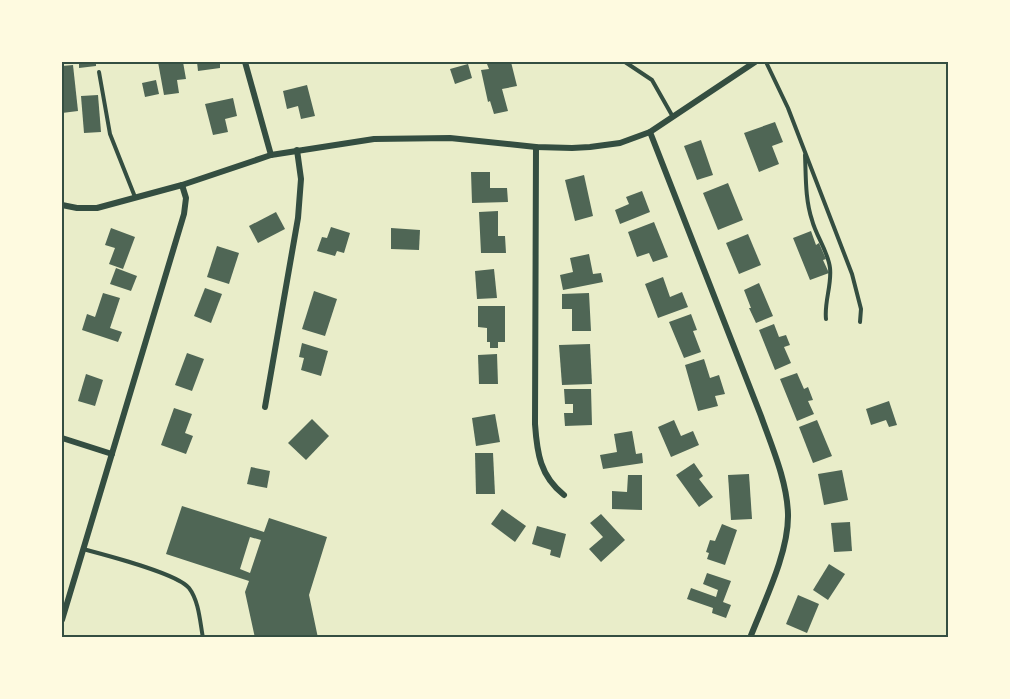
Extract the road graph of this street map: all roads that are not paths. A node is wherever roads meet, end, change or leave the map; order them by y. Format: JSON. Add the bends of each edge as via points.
{"nodes":[{"id":1,"x":245,"y":62,"type":"edge"},
{"id":2,"x":625,"y":62,"type":"edge"},
{"id":3,"x":754,"y":62,"type":"edge"},
{"id":4,"x":766,"y":62,"type":"edge"},
{"id":5,"x":99,"y":72,"type":"dead end"},
{"id":6,"x":673,"y":117,"type":"junction"},
{"id":7,"x":650,"y":132,"type":"junction"},
{"id":8,"x":536,"y":147,"type":"junction"},
{"id":9,"x":297,"y":150,"type":"junction"},
{"id":10,"x":805,"y":151,"type":"junction"},
{"id":11,"x":271,"y":154,"type":"junction"},
{"id":12,"x":182,"y":185,"type":"junction"},
{"id":13,"x":135,"y":198,"type":"junction"},
{"id":14,"x":62,"y":205,"type":"edge"},
{"id":15,"x":826,"y":319,"type":"dead end"},
{"id":16,"x":860,"y":322,"type":"dead end"},
{"id":17,"x":265,"y":407,"type":"dead end"},
{"id":18,"x":62,"y":438,"type":"edge"},
{"id":19,"x":111,"y":454,"type":"junction"},
{"id":20,"x":564,"y":495,"type":"dead end"},
{"id":21,"x":83,"y":549,"type":"junction"},
{"id":22,"x":62,"y":620,"type":"edge"},
{"id":23,"x":203,"y":638,"type":"edge"},
{"id":24,"x":750,"y":638,"type":"edge"}],
"edges":[{"from":1,"to":11,"type":"street"},
{"from":2,"to":6,"type":"lane","via":[[652,80]]},
{"from":3,"to":6,"type":"street"},
{"from":4,"to":10,"type":"lane"},
{"from":5,"to":13,"type":"lane","via":[[111,134]]},
{"from":6,"to":7,"type":"street"},
{"from":7,"to":8,"type":"street","via":[[607,146]]},
{"from":7,"to":24,"type":"street","via":[[761,416],[784,487],[786,541]]},
{"from":8,"to":9,"type":"street","via":[[411,137]]},
{"from":8,"to":20,"type":"street","via":[[536,433],[545,472]]},
{"from":9,"to":11,"type":"street"},
{"from":9,"to":17,"type":"street","via":[[301,179],[298,218]]},
{"from":10,"to":15,"type":"lane","via":[[808,204],[830,266]]},
{"from":10,"to":16,"type":"lane","via":[[852,274],[861,309]]},
{"from":11,"to":12,"type":"street"},
{"from":12,"to":13,"type":"street"},
{"from":12,"to":19,"type":"street","via":[[186,198],[184,214]]},
{"from":13,"to":14,"type":"street","via":[[97,208]]},
{"from":18,"to":19,"type":"street"},
{"from":19,"to":21,"type":"street"},
{"from":21,"to":22,"type":"street"},
{"from":21,"to":23,"type":"lane","via":[[180,580],[194,598]]}]}
